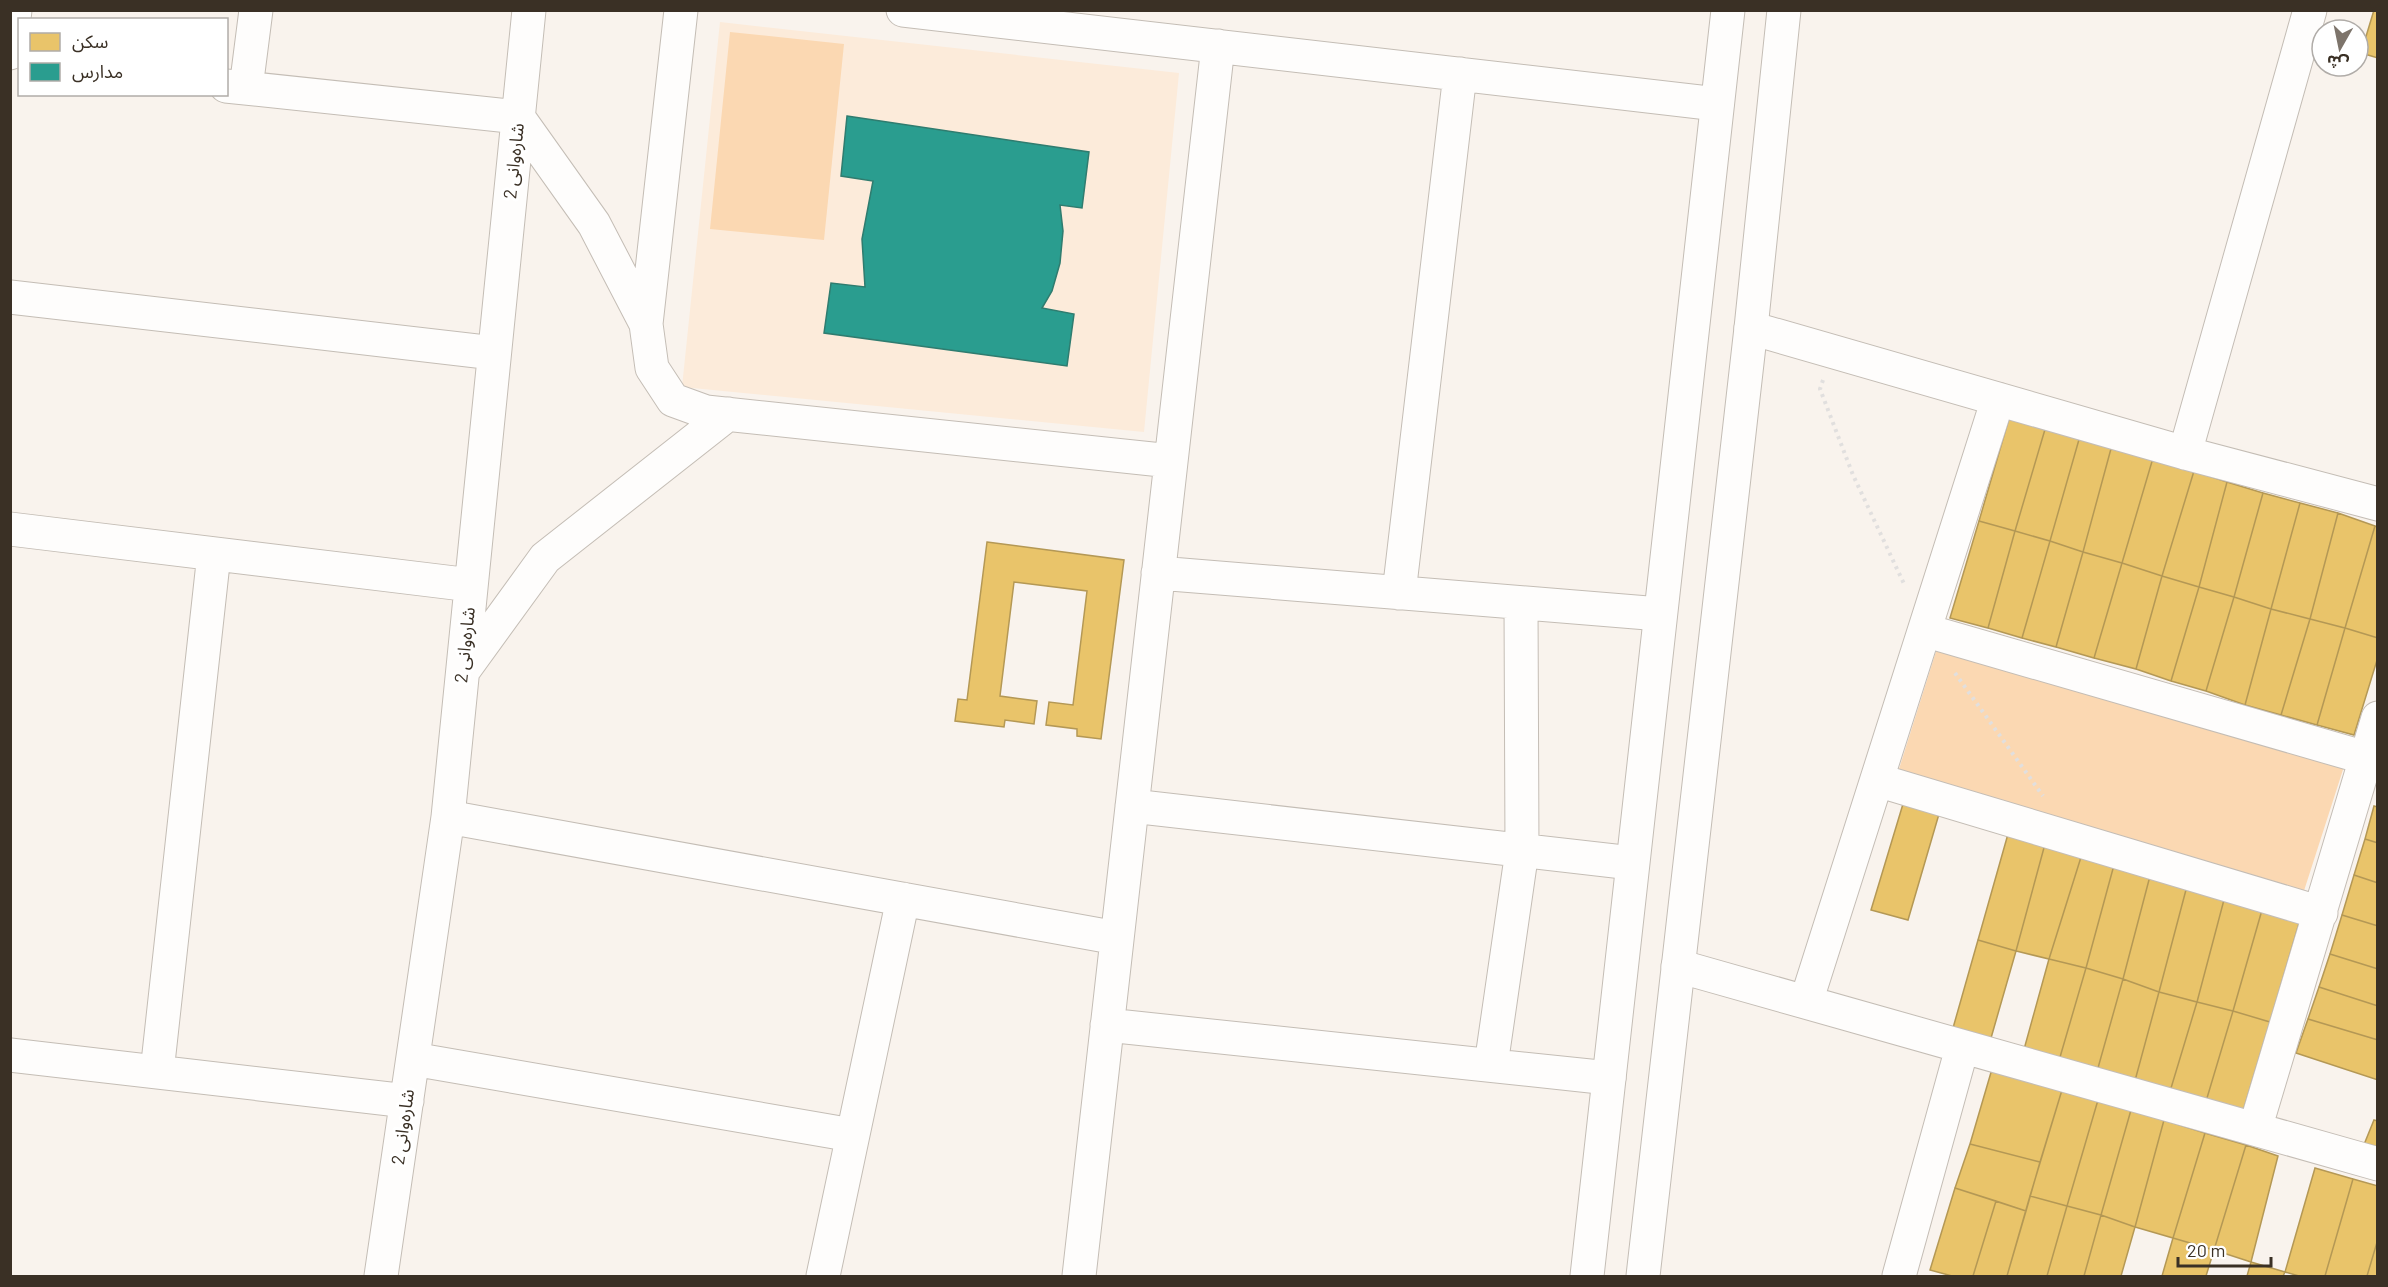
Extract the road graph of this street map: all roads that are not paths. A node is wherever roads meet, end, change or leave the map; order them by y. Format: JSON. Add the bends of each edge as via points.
{"nodes":[{"id":1,"x":15,"y":10,"type":"edge"},
{"id":2,"x":256,"y":10,"type":"edge"},
{"id":3,"x":529,"y":10,"type":"edge"},
{"id":4,"x":681,"y":10,"type":"edge"},
{"id":5,"x":903,"y":10,"type":"edge"},
{"id":6,"x":1728,"y":10,"type":"edge"},
{"id":7,"x":1784,"y":10,"type":"edge"},
{"id":8,"x":2310,"y":10,"type":"edge"},
{"id":9,"x":997,"y":16,"type":"edge"},
{"id":10,"x":1218,"y":46,"type":"junction"},
{"id":11,"x":10,"y":53,"type":"edge"},
{"id":12,"x":1460,"y":74,"type":"junction"},
{"id":13,"x":236,"y":87,"type":"edge"},
{"id":14,"x":1717,"y":104,"type":"junction"},
{"id":15,"x":518,"y":117,"type":"junction"},
{"id":16,"x":10,"y":297,"type":"edge"},
{"id":17,"x":646,"y":324,"type":"junction"},
{"id":18,"x":1751,"y":328,"type":"junction"},
{"id":19,"x":494,"y":354,"type":"junction"},
{"id":20,"x":1998,"y":399,"type":"junction"},
{"id":21,"x":728,"y":414,"type":"junction"},
{"id":22,"x":2185,"y":453,"type":"junction"},
{"id":23,"x":1171,"y":461,"type":"junction"},
{"id":24,"x":2378,"y":504,"type":"edge"},
{"id":25,"x":10,"y":529,"type":"edge"},
{"id":26,"x":214,"y":554,"type":"junction"},
{"id":27,"x":1158,"y":573,"type":"junction"},
{"id":28,"x":471,"y":585,"type":"junction"},
{"id":29,"x":1399,"y":593,"type":"junction"},
{"id":30,"x":1521,"y":603,"type":"junction"},
{"id":31,"x":1660,"y":614,"type":"junction"},
{"id":32,"x":1927,"y":631,"type":"junction"},
{"id":33,"x":462,"y":673,"type":"junction"},
{"id":34,"x":2378,"y":718,"type":"edge"},
{"id":35,"x":2366,"y":758,"type":"junction"},
{"id":36,"x":1877,"y":780,"type":"junction"},
{"id":37,"x":1132,"y":806,"type":"junction"},
{"id":38,"x":448,"y":817,"type":"junction"},
{"id":39,"x":1522,"y":851,"type":"junction"},
{"id":40,"x":1632,"y":863,"type":"junction"},
{"id":41,"x":903,"y":899,"type":"junction"},
{"id":42,"x":2321,"y":913,"type":"junction"},
{"id":43,"x":1117,"y":938,"type":"junction"},
{"id":44,"x":1678,"y":966,"type":"junction"},
{"id":45,"x":1806,"y":1002,"type":"junction"},
{"id":46,"x":1107,"y":1025,"type":"junction"},
{"id":47,"x":1962,"y":1048,"type":"junction"},
{"id":48,"x":10,"y":1055,"type":"edge"},
{"id":49,"x":413,"y":1059,"type":"junction"},
{"id":50,"x":1491,"y":1065,"type":"junction"},
{"id":51,"x":157,"y":1072,"type":"junction"},
{"id":52,"x":1609,"y":1078,"type":"junction"},
{"id":53,"x":407,"y":1101,"type":"junction"},
{"id":54,"x":2255,"y":1129,"type":"junction"},
{"id":55,"x":852,"y":1135,"type":"junction"},
{"id":56,"x":2378,"y":1164,"type":"edge"},
{"id":57,"x":381,"y":1276,"type":"edge"},
{"id":58,"x":823,"y":1276,"type":"edge"},
{"id":59,"x":1078,"y":1276,"type":"edge"},
{"id":60,"x":1587,"y":1276,"type":"edge"},
{"id":61,"x":1642,"y":1276,"type":"edge"},
{"id":62,"x":1899,"y":1276,"type":"edge"}],
"edges":[{"from":1,"to":11,"type":"street"},
{"from":2,"to":13,"type":"street"},
{"from":3,"to":15,"type":"street","name":"شارەوانی 2"},
{"from":4,"to":17,"type":"street"},
{"from":5,"to":9,"type":"street"},
{"from":6,"to":14,"type":"street"},
{"from":7,"to":18,"type":"street"},
{"from":8,"to":22,"type":"street"},
{"from":9,"to":10,"type":"street"},
{"from":10,"to":12,"type":"street"},
{"from":10,"to":23,"type":"street"},
{"from":12,"to":14,"type":"street"},
{"from":12,"to":29,"type":"street"},
{"from":13,"to":15,"type":"street"},
{"from":14,"to":31,"type":"street"},
{"from":15,"to":17,"type":"street","via":[[594,224]]},
{"from":15,"to":19,"type":"street","name":"شارەوانی 2"},
{"from":16,"to":19,"type":"street"},
{"from":17,"to":21,"type":"street","via":[[652,368],[673,400],[706,412]]},
{"from":18,"to":20,"type":"street"},
{"from":18,"to":44,"type":"street"},
{"from":19,"to":28,"type":"street","name":"شارەوانی 2"},
{"from":20,"to":22,"type":"street"},
{"from":20,"to":32,"type":"street"},
{"from":21,"to":23,"type":"street"},
{"from":21,"to":33,"type":"street","via":[[545,558]]},
{"from":22,"to":24,"type":"street"},
{"from":23,"to":27,"type":"street"},
{"from":25,"to":26,"type":"street"},
{"from":26,"to":28,"type":"street"},
{"from":26,"to":51,"type":"street"},
{"from":27,"to":29,"type":"street"},
{"from":27,"to":37,"type":"street"},
{"from":28,"to":33,"type":"street","name":"شارەوانی 2"},
{"from":29,"to":30,"type":"street"},
{"from":30,"to":31,"type":"street"},
{"from":30,"to":39,"type":"street"},
{"from":31,"to":40,"type":"street"},
{"from":32,"to":35,"type":"street"},
{"from":32,"to":36,"type":"street"},
{"from":33,"to":38,"type":"street","name":"شارەوانی 2"},
{"from":34,"to":35,"type":"street"},
{"from":35,"to":42,"type":"street"},
{"from":36,"to":42,"type":"street"},
{"from":36,"to":45,"type":"street"},
{"from":37,"to":39,"type":"street"},
{"from":37,"to":43,"type":"street"},
{"from":38,"to":41,"type":"street"},
{"from":38,"to":49,"type":"street","name":"شارەوانی 2"},
{"from":39,"to":40,"type":"street"},
{"from":39,"to":50,"type":"street"},
{"from":40,"to":52,"type":"street"},
{"from":41,"to":43,"type":"street"},
{"from":41,"to":55,"type":"street"},
{"from":42,"to":54,"type":"street"},
{"from":43,"to":46,"type":"street"},
{"from":44,"to":45,"type":"street"},
{"from":44,"to":61,"type":"street"},
{"from":45,"to":47,"type":"street"},
{"from":46,"to":50,"type":"street"},
{"from":46,"to":59,"type":"street"},
{"from":47,"to":54,"type":"street"},
{"from":47,"to":62,"type":"street"},
{"from":48,"to":51,"type":"street"},
{"from":49,"to":53,"type":"street","name":"شارەوانی 2"},
{"from":49,"to":55,"type":"street"},
{"from":50,"to":52,"type":"street"},
{"from":51,"to":53,"type":"street"},
{"from":52,"to":60,"type":"street"},
{"from":53,"to":57,"type":"street","name":"شارەوانی 2"},
{"from":54,"to":56,"type":"street"},
{"from":55,"to":58,"type":"street"}]}
